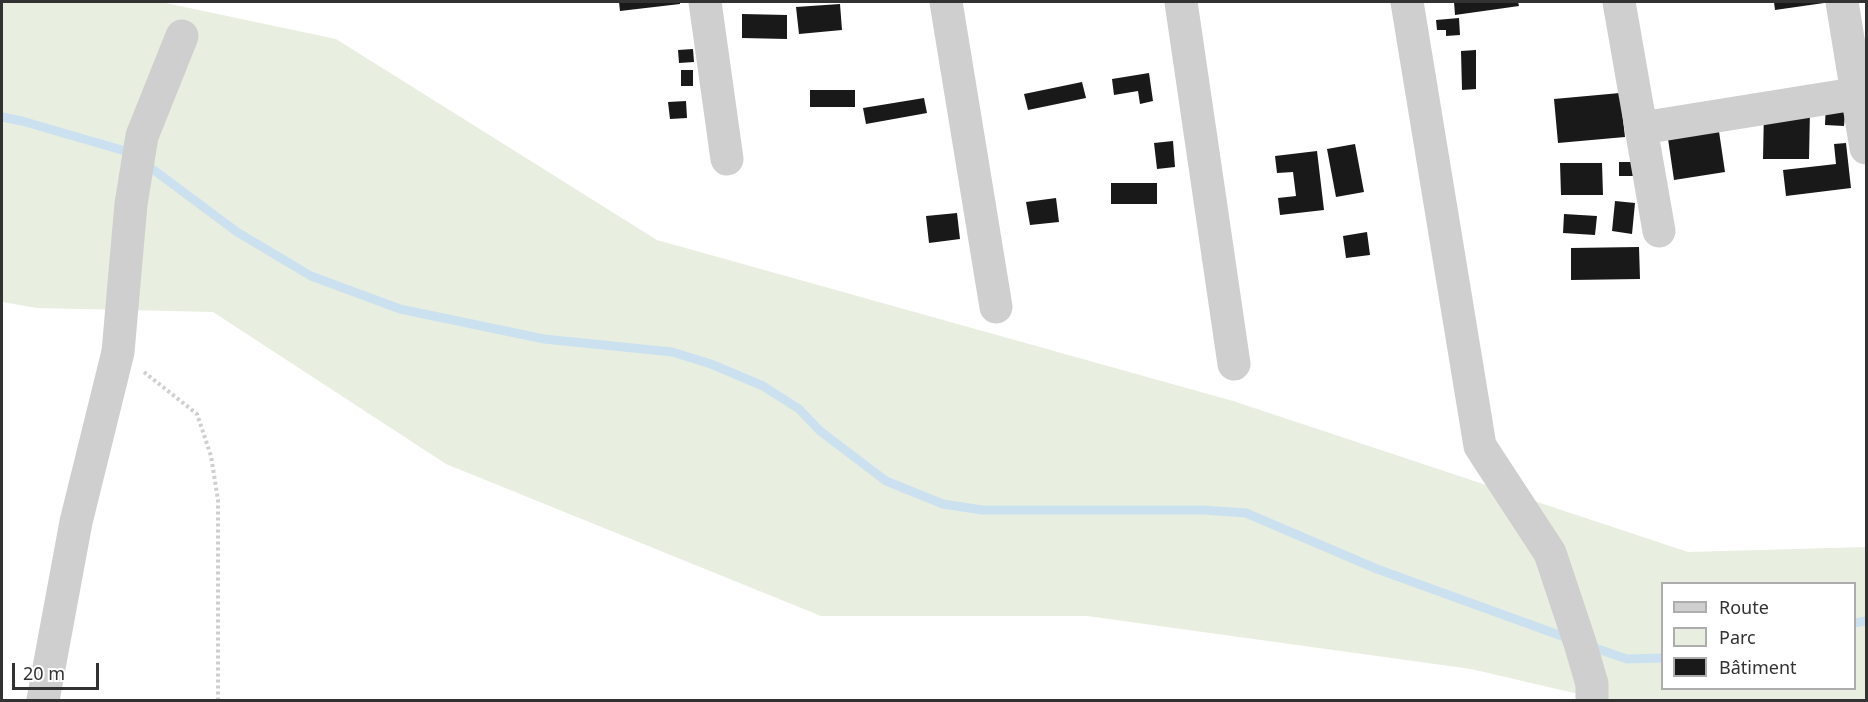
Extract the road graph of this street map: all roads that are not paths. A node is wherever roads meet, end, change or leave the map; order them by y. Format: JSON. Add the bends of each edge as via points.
{"nodes":[{"id":1,"x":705,"y":2,"type":"edge"},
{"id":2,"x":946,"y":2,"type":"edge"},
{"id":3,"x":1181,"y":2,"type":"edge"},
{"id":4,"x":1407,"y":2,"type":"edge"},
{"id":5,"x":1619,"y":2,"type":"edge"},
{"id":6,"x":1842,"y":2,"type":"edge"},
{"id":7,"x":182,"y":36,"type":"dead end"},
{"id":8,"x":1862,"y":93,"type":"edge"},
{"id":9,"x":1642,"y":128,"type":"junction"},
{"id":10,"x":1866,"y":148,"type":"edge"},
{"id":11,"x":727,"y":159,"type":"dead end"},
{"id":12,"x":1659,"y":231,"type":"dead end"},
{"id":13,"x":996,"y":307,"type":"dead end"},
{"id":14,"x":1234,"y":364,"type":"dead end"},
{"id":15,"x":1598,"y":695,"type":"edge"},
{"id":16,"x":43,"y":700,"type":"edge"}],
"edges":[{"from":1,"to":11,"type":"street"},
{"from":2,"to":13,"type":"street"},
{"from":3,"to":14,"type":"street"},
{"from":4,"to":15,"type":"street","via":[[1480,446],[1550,553]]},
{"from":5,"to":9,"type":"street"},
{"from":6,"to":8,"type":"street"},
{"from":7,"to":16,"type":"street","via":[[142,136],[131,204],[118,352],[76,522]]},
{"from":8,"to":9,"type":"street"},
{"from":8,"to":10,"type":"street"},
{"from":9,"to":12,"type":"street"}]}
